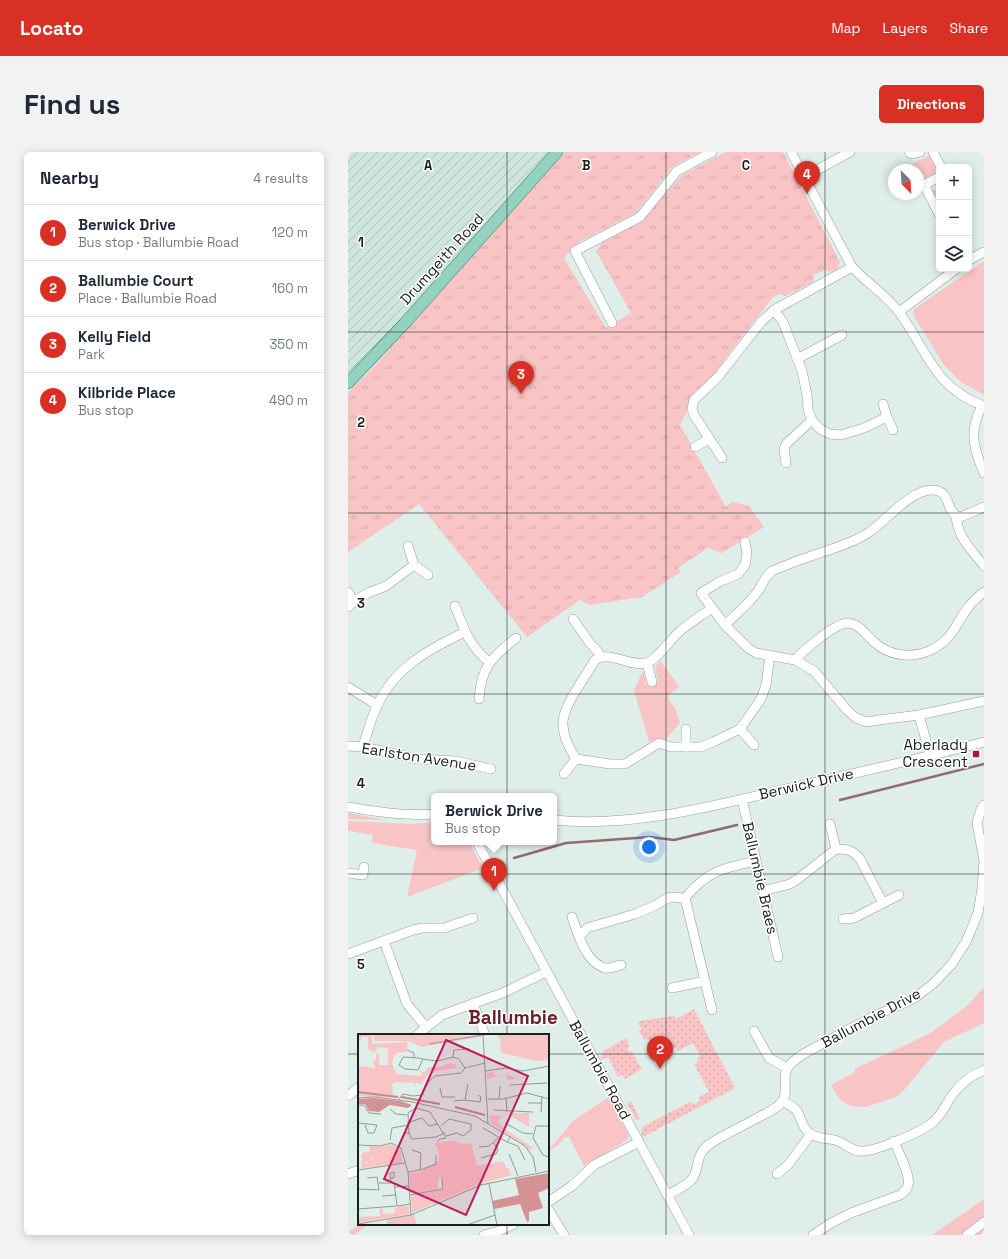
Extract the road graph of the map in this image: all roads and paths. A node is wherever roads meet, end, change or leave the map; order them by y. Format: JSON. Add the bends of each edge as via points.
{"nodes":[{"id":1,"x":557,"y":152,"type":"edge"},
{"id":2,"x":712,"y":152,"type":"edge"},
{"id":3,"x":791,"y":152,"type":"edge"},
{"id":4,"x":850,"y":152,"type":"edge"},
{"id":5,"x":909,"y":152,"type":"edge"},
{"id":6,"x":920,"y":152,"type":"edge"},
{"id":7,"x":933,"y":152,"type":"edge"},
{"id":8,"x":939,"y":164,"type":"edge"},
{"id":9,"x":804,"y":177,"type":"junction"},
{"id":10,"x":936,"y":180,"type":"edge"},
{"id":11,"x":936,"y":208,"type":"edge"},
{"id":12,"x":984,"y":252,"type":"edge"},
{"id":13,"x":972,"y":258,"type":"edge"},
{"id":14,"x":852,"y":267,"type":"junction"},
{"id":15,"x":952,"y":272,"type":"edge"},
{"id":16,"x":774,"y":310,"type":"junction"},
{"id":17,"x":899,"y":312,"type":"junction"},
{"id":18,"x":612,"y":323,"type":"dead end"},
{"id":19,"x":842,"y":335,"type":"dead end"},
{"id":20,"x":797,"y":359,"type":"junction"},
{"id":21,"x":348,"y":383,"type":"edge"},
{"id":22,"x":883,"y":404,"type":"dead end"},
{"id":23,"x":983,"y":406,"type":"edge"},
{"id":24,"x":887,"y":417,"type":"junction"},
{"id":25,"x":812,"y":420,"type":"junction"},
{"id":26,"x":893,"y":430,"type":"dead end"},
{"id":27,"x":709,"y":439,"type":"junction"},
{"id":28,"x":695,"y":447,"type":"dead end"},
{"id":29,"x":722,"y":458,"type":"dead end"},
{"id":30,"x":786,"y":463,"type":"dead end"},
{"id":31,"x":984,"y":473,"type":"edge"},
{"id":32,"x":984,"y":507,"type":"edge"},
{"id":33,"x":956,"y":516,"type":"junction"},
{"id":34,"x":745,"y":542,"type":"dead end"},
{"id":35,"x":408,"y":546,"type":"dead end"},
{"id":36,"x":414,"y":565,"type":"junction"},
{"id":37,"x":984,"y":566,"type":"edge"},
{"id":38,"x":428,"y":575,"type":"dead end"},
{"id":39,"x":348,"y":592,"type":"edge"},
{"id":40,"x":984,"y":592,"type":"edge"},
{"id":41,"x":351,"y":604,"type":"edge"},
{"id":42,"x":455,"y":606,"type":"dead end"},
{"id":43,"x":712,"y":608,"type":"junction"},
{"id":44,"x":573,"y":619,"type":"dead end"},
{"id":45,"x":725,"y":625,"type":"junction"},
{"id":46,"x":465,"y":632,"type":"junction"},
{"id":47,"x":516,"y":638,"type":"dead end"},
{"id":48,"x":770,"y":655,"type":"junction"},
{"id":49,"x":601,"y":657,"type":"junction"},
{"id":50,"x":795,"y":660,"type":"junction"},
{"id":51,"x":489,"y":662,"type":"junction"},
{"id":52,"x":647,"y":663,"type":"junction"},
{"id":53,"x":652,"y":682,"type":"dead end"},
{"id":54,"x":348,"y":687,"type":"edge"},
{"id":55,"x":479,"y":699,"type":"dead end"},
{"id":56,"x":984,"y":701,"type":"edge"},
{"id":57,"x":377,"y":705,"type":"junction"},
{"id":58,"x":919,"y":715,"type":"junction"},
{"id":59,"x":686,"y":729,"type":"dead end"},
{"id":60,"x":740,"y":729,"type":"junction"},
{"id":61,"x":984,"y":742,"type":"edge"},
{"id":62,"x":348,"y":746,"type":"edge"},
{"id":63,"x":754,"y":746,"type":"dead end"},
{"id":64,"x":363,"y":747,"type":"junction"},
{"id":65,"x":686,"y":747,"type":"junction"},
{"id":66,"x":930,"y":755,"type":"junction"},
{"id":67,"x":576,"y":759,"type":"junction"},
{"id":68,"x":491,"y":769,"type":"dead end"},
{"id":69,"x":564,"y":774,"type":"dead end"},
{"id":70,"x":742,"y":799,"type":"junction"},
{"id":71,"x":984,"y":805,"type":"edge"},
{"id":72,"x":348,"y":808,"type":"edge"},
{"id":73,"x":431,"y":814,"type":"edge"},
{"id":74,"x":557,"y":820,"type":"edge"},
{"id":75,"x":830,"y":824,"type":"dead end"},
{"id":76,"x":479,"y":845,"type":"edge"},
{"id":77,"x":836,"y":849,"type":"junction"},
{"id":78,"x":756,"y":861,"type":"junction"},
{"id":79,"x":364,"y":867,"type":"dead end"},
{"id":80,"x":348,"y":873,"type":"edge"},
{"id":81,"x":763,"y":892,"type":"junction"},
{"id":82,"x":898,"y":895,"type":"dead end"},
{"id":83,"x":685,"y":898,"type":"junction"},
{"id":84,"x":883,"y":903,"type":"junction"},
{"id":85,"x":572,"y":916,"type":"dead end"},
{"id":86,"x":473,"y":918,"type":"dead end"},
{"id":87,"x":843,"y":919,"type":"dead end"},
{"id":88,"x":579,"y":937,"type":"junction"},
{"id":89,"x":384,"y":941,"type":"junction"},
{"id":90,"x":348,"y":954,"type":"edge"},
{"id":91,"x":778,"y":957,"type":"dead end"},
{"id":92,"x":621,"y":965,"type":"dead end"},
{"id":93,"x":546,"y":972,"type":"junction"},
{"id":94,"x":705,"y":981,"type":"junction"},
{"id":95,"x":672,"y":988,"type":"dead end"},
{"id":96,"x":473,"y":1003,"type":"junction"},
{"id":97,"x":712,"y":1010,"type":"dead end"},
{"id":98,"x":426,"y":1027,"type":"junction"},
{"id":99,"x":754,"y":1031,"type":"dead end"},
{"id":100,"x":417,"y":1034,"type":"edge"},
{"id":101,"x":485,"y":1034,"type":"edge"},
{"id":102,"x":787,"y":1068,"type":"junction"},
{"id":103,"x":984,"y":1070,"type":"edge"},
{"id":104,"x":358,"y":1088,"type":"edge"},
{"id":105,"x":348,"y":1096,"type":"edge"},
{"id":106,"x":782,"y":1101,"type":"junction"},
{"id":107,"x":811,"y":1134,"type":"junction"},
{"id":108,"x":639,"y":1142,"type":"junction"},
{"id":109,"x":894,"y":1142,"type":"junction"},
{"id":110,"x":358,"y":1170,"type":"edge"},
{"id":111,"x":348,"y":1174,"type":"edge"},
{"id":112,"x":777,"y":1174,"type":"dead end"},
{"id":113,"x":668,"y":1195,"type":"junction"},
{"id":114,"x":549,"y":1201,"type":"edge"},
{"id":115,"x":549,"y":1211,"type":"edge"},
{"id":116,"x":984,"y":1222,"type":"edge"},
{"id":117,"x":512,"y":1225,"type":"edge"},
{"id":118,"x":484,"y":1235,"type":"edge"},
{"id":119,"x":564,"y":1235,"type":"edge"},
{"id":120,"x":689,"y":1235,"type":"edge"},
{"id":121,"x":813,"y":1235,"type":"edge"},
{"id":122,"x":967,"y":1235,"type":"edge"}],
"edges":[{"from":1,"to":21,"type":"main road","name":"Drumgeith Road","via":[[405,323]]},
{"from":2,"to":18,"type":"street","via":[[677,171],[640,217],[575,251]]},
{"from":3,"to":9,"type":"street"},
{"from":4,"to":9,"type":"street"},
{"from":5,"to":6,"type":"street"},
{"from":7,"to":8,"type":"street"},
{"from":9,"to":14,"type":"street"},
{"from":10,"to":11,"type":"street","via":[[924,186]]},
{"from":12,"to":13,"type":"street"},
{"from":14,"to":16,"type":"street"},
{"from":14,"to":17,"type":"street"},
{"from":15,"to":17,"type":"street"},
{"from":16,"to":20,"type":"street","via":[[783,322]]},
{"from":16,"to":27,"type":"street","via":[[761,322],[718,377],[694,400],[694,415]]},
{"from":17,"to":23,"type":"street","via":[[938,374],[952,389]]},
{"from":19,"to":20,"type":"street"},
{"from":20,"to":25,"type":"street"},
{"from":22,"to":24,"type":"street"},
{"from":23,"to":31,"type":"street","via":[[976,422],[974,439],[976,455]]},
{"from":24,"to":25,"type":"street","via":[[841,435],[830,434],[820,429]]},
{"from":24,"to":26,"type":"street"},
{"from":25,"to":30,"type":"street","via":[[786,444]]},
{"from":27,"to":28,"type":"street"},
{"from":27,"to":29,"type":"street"},
{"from":32,"to":33,"type":"street","via":[[963,516]]},
{"from":33,"to":37,"type":"street","via":[[958,531]]},
{"from":33,"to":45,"type":"street","via":[[944,494],[934,490],[921,492],[856,540],[772,571],[750,601]]},
{"from":34,"to":43,"type":"street","via":[[745,565],[738,574],[718,582],[702,593]]},
{"from":35,"to":36,"type":"street"},
{"from":36,"to":38,"type":"street"},
{"from":36,"to":41,"type":"street","via":[[386,586],[368,593]]},
{"from":39,"to":41,"type":"street"},
{"from":40,"to":50,"type":"street","via":[[970,605],[949,637],[931,650],[902,655],[887,651],[874,643],[861,629],[846,623],[830,631]]},
{"from":42,"to":46,"type":"street"},
{"from":43,"to":45,"type":"street"},
{"from":43,"to":52,"type":"street","via":[[680,632]]},
{"from":44,"to":49,"type":"street"},
{"from":45,"to":48,"type":"street","via":[[752,651]]},
{"from":46,"to":51,"type":"street","via":[[480,654]]},
{"from":46,"to":57,"type":"street","via":[[438,644],[402,670]]},
{"from":47,"to":51,"type":"street"},
{"from":48,"to":50,"type":"street"},
{"from":48,"to":60,"type":"street","via":[[766,685],[761,699]]},
{"from":49,"to":52,"type":"street"},
{"from":49,"to":67,"type":"street","via":[[591,667],[566,707],[564,735]]},
{"from":50,"to":58,"type":"street","via":[[814,671],[856,718],[867,722]]},
{"from":51,"to":55,"type":"street","via":[[480,684]]},
{"from":52,"to":53,"type":"street"},
{"from":54,"to":57,"type":"street"},
{"from":56,"to":58,"type":"street"},
{"from":57,"to":64,"type":"street"},
{"from":58,"to":66,"type":"street"},
{"from":59,"to":65,"type":"street"},
{"from":60,"to":63,"type":"street"},
{"from":60,"to":65,"type":"street","via":[[701,747]]},
{"from":61,"to":66,"type":"street","name":"Berwick Drive"},
{"from":62,"to":64,"type":"street","name":"Earlston Avenue"},
{"from":64,"to":68,"type":"street","name":"Earlston Avenue","via":[[418,759],[456,761]]},
{"from":65,"to":67,"type":"street","via":[[659,743],[625,764]]},
{"from":66,"to":70,"type":"street","name":"Berwick Drive"},
{"from":67,"to":69,"type":"street"},
{"from":70,"to":74,"type":"street","name":"Berwick Drive","via":[[644,818],[577,823]]},
{"from":70,"to":78,"type":"street","name":"Ballumbie Braes"},
{"from":71,"to":102,"type":"street","name":"Ballumbie Drive","via":[[978,823],[984,861],[978,913],[966,942],[951,965],[934,984],[913,999],[872,1017],[805,1053]]},
{"from":72,"to":73,"type":"street","via":[[385,814]]},
{"from":75,"to":77,"type":"street"},
{"from":76,"to":93,"type":"street","name":"Ballumbie Road"},
{"from":77,"to":81,"type":"street","via":[[790,884]]},
{"from":77,"to":84,"type":"street","via":[[855,853]]},
{"from":78,"to":81,"type":"street","name":"Ballumbie Braes"},
{"from":78,"to":83,"type":"street","via":[[728,867],[711,874],[696,884]]},
{"from":79,"to":80,"type":"street","via":[[363,875]]},
{"from":81,"to":91,"type":"street","name":"Ballumbie Braes"},
{"from":82,"to":84,"type":"street"},
{"from":83,"to":88,"type":"street","via":[[670,896],[635,914],[587,928]]},
{"from":83,"to":94,"type":"street"},
{"from":84,"to":87,"type":"street","via":[[854,918]]},
{"from":85,"to":88,"type":"street"},
{"from":86,"to":89,"type":"street","via":[[444,928],[413,930]]},
{"from":88,"to":92,"type":"street","via":[[585,950],[596,963],[606,968]]},
{"from":89,"to":90,"type":"street"},
{"from":89,"to":98,"type":"street","via":[[407,1004]]},
{"from":93,"to":96,"type":"street","via":[[505,992]]},
{"from":93,"to":108,"type":"street","name":"Ballumbie Road"},
{"from":94,"to":95,"type":"street"},
{"from":94,"to":97,"type":"street"},
{"from":96,"to":98,"type":"street","via":[[442,1015]]},
{"from":96,"to":101,"type":"street"},
{"from":98,"to":100,"type":"street"},
{"from":99,"to":102,"type":"street","via":[[769,1058]]},
{"from":102,"to":106,"type":"street","via":[[786,1093]]},
{"from":103,"to":109,"type":"street","via":[[963,1083],[932,1123],[919,1132]]},
{"from":104,"to":105,"type":"street"},
{"from":106,"to":107,"type":"street","via":[[792,1106],[804,1128]]},
{"from":106,"to":113,"type":"street","via":[[772,1111],[706,1147],[700,1155],[693,1177]]},
{"from":107,"to":109,"type":"street","via":[[836,1140],[859,1151],[868,1151]]},
{"from":107,"to":112,"type":"street","via":[[788,1165]]},
{"from":108,"to":113,"type":"street","name":"Ballumbie Road"},
{"from":108,"to":114,"type":"street","via":[[594,1165],[572,1186]]},
{"from":109,"to":121,"type":"street","via":[[909,1184],[906,1190],[900,1195],[851,1213]]},
{"from":110,"to":111,"type":"street"},
{"from":113,"to":120,"type":"street","name":"Ballumbie Road"},
{"from":115,"to":119,"type":"street"},
{"from":116,"to":122,"type":"street"},
{"from":117,"to":118,"type":"street"}]}
